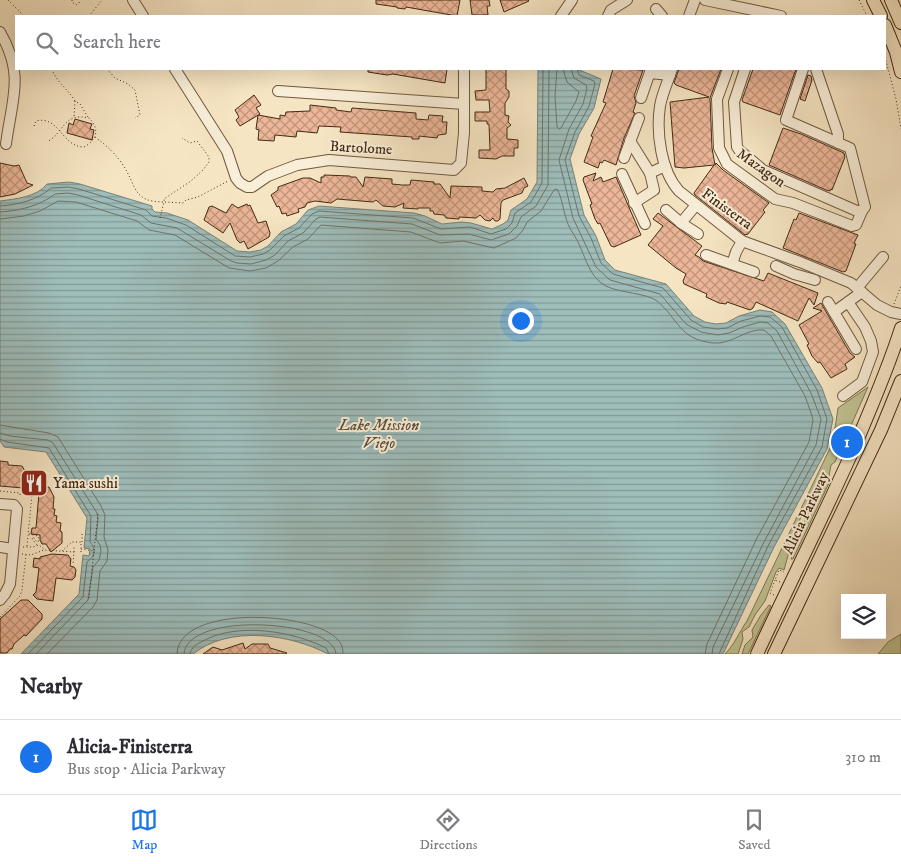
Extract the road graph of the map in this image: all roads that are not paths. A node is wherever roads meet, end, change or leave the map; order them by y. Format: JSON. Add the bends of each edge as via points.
{"nodes":[{"id":1,"x":133,"y":0,"type":"edge"},
{"id":2,"x":572,"y":0,"type":"edge"},
{"id":3,"x":627,"y":0,"type":"edge"},
{"id":4,"x":695,"y":0,"type":"edge"},
{"id":5,"x":705,"y":0,"type":"edge"},
{"id":6,"x":873,"y":0,"type":"edge"},
{"id":7,"x":891,"y":0,"type":"edge"},
{"id":8,"x":142,"y":15,"type":"edge"},
{"id":9,"x":562,"y":15,"type":"edge"},
{"id":10,"x":608,"y":15,"type":"edge"},
{"id":11,"x":689,"y":15,"type":"edge"},
{"id":12,"x":764,"y":15,"type":"edge"},
{"id":13,"x":880,"y":15,"type":"edge"},
{"id":14,"x":901,"y":23,"type":"edge"},
{"id":15,"x":886,"y":27,"type":"edge"},
{"id":16,"x":0,"y":32,"type":"edge"},
{"id":17,"x":15,"y":67,"type":"edge"},
{"id":18,"x":16,"y":70,"type":"edge"},
{"id":19,"x":176,"y":70,"type":"edge"},
{"id":20,"x":464,"y":70,"type":"edge"},
{"id":21,"x":728,"y":70,"type":"edge"},
{"id":22,"x":745,"y":70,"type":"edge"},
{"id":23,"x":803,"y":70,"type":"edge"},
{"id":24,"x":816,"y":70,"type":"edge"},
{"id":25,"x":651,"y":71,"type":"edge"},
{"id":26,"x":671,"y":72,"type":"edge"},
{"id":27,"x":901,"y":72,"type":"edge"},
{"id":28,"x":278,"y":91,"type":"dead end"},
{"id":29,"x":641,"y":98,"type":"dead end"},
{"id":30,"x":717,"y":99,"type":"junction"},
{"id":31,"x":734,"y":102,"type":"junction"},
{"id":32,"x":464,"y":104,"type":"junction"},
{"id":33,"x":639,"y":118,"type":"dead end"},
{"id":34,"x":630,"y":142,"type":"junction"},
{"id":35,"x":6,"y":144,"type":"dead end"},
{"id":36,"x":841,"y":144,"type":"junction"},
{"id":37,"x":738,"y":148,"type":"junction"},
{"id":38,"x":624,"y":158,"type":"dead end"},
{"id":39,"x":724,"y":159,"type":"junction"},
{"id":40,"x":665,"y":166,"type":"junction"},
{"id":41,"x":650,"y":173,"type":"junction"},
{"id":42,"x":622,"y":174,"type":"dead end"},
{"id":43,"x":794,"y":184,"type":"junction"},
{"id":44,"x":788,"y":202,"type":"junction"},
{"id":45,"x":634,"y":203,"type":"junction"},
{"id":46,"x":696,"y":205,"type":"junction"},
{"id":47,"x":864,"y":209,"type":"junction"},
{"id":48,"x":666,"y":210,"type":"dead end"},
{"id":49,"x":681,"y":223,"type":"junction"},
{"id":50,"x":644,"y":224,"type":"dead end"},
{"id":51,"x":698,"y":234,"type":"dead end"},
{"id":52,"x":742,"y":241,"type":"junction"},
{"id":53,"x":706,"y":255,"type":"dead end"},
{"id":54,"x":883,"y":257,"type":"dead end"},
{"id":55,"x":800,"y":262,"type":"junction"},
{"id":56,"x":732,"y":264,"type":"junction"},
{"id":57,"x":776,"y":266,"type":"dead end"},
{"id":58,"x":754,"y":272,"type":"dead end"},
{"id":59,"x":794,"y":274,"type":"junction"},
{"id":60,"x":815,"y":280,"type":"dead end"},
{"id":61,"x":860,"y":290,"type":"junction"},
{"id":62,"x":828,"y":302,"type":"dead end"},
{"id":63,"x":848,"y":302,"type":"junction"},
{"id":64,"x":834,"y":312,"type":"junction"},
{"id":65,"x":896,"y":313,"type":"edge"},
{"id":66,"x":901,"y":328,"type":"edge"},
{"id":67,"x":856,"y":348,"type":"dead end"},
{"id":68,"x":901,"y":381,"type":"edge"},
{"id":69,"x":842,"y":396,"type":"dead end"},
{"id":70,"x":0,"y":504,"type":"edge"},
{"id":71,"x":0,"y":547,"type":"edge"},
{"id":72,"x":13,"y":549,"type":"junction"},
{"id":73,"x":0,"y":600,"type":"edge"},
{"id":74,"x":757,"y":654,"type":"edge"},
{"id":75,"x":774,"y":654,"type":"edge"}],
"edges":[{"from":1,"to":8,"type":"street"},
{"from":2,"to":9,"type":"street"},
{"from":3,"to":10,"type":"street"},
{"from":4,"to":11,"type":"street"},
{"from":5,"to":12,"type":"street"},
{"from":6,"to":13,"type":"main road"},
{"from":7,"to":14,"type":"main road"},
{"from":15,"to":27,"type":"main road"},
{"from":16,"to":17,"type":"street"},
{"from":18,"to":35,"type":"street"},
{"from":19,"to":32,"type":"street","name":"Bartolome","via":[[227,151],[236,178],[252,187],[268,176],[330,160],[454,170],[460,163]]},
{"from":20,"to":32,"type":"street"},
{"from":21,"to":30,"type":"street","name":"Mazagon"},
{"from":22,"to":31,"type":"street","name":"Mazagon"},
{"from":23,"to":36,"type":"street","via":[[786,120]]},
{"from":24,"to":36,"type":"street"},
{"from":25,"to":26,"type":"street"},
{"from":25,"to":29,"type":"street"},
{"from":26,"to":40,"type":"street","name":"Finisterra","via":[[660,105]]},
{"from":28,"to":32,"type":"street"},
{"from":30,"to":31,"type":"street"},
{"from":30,"to":39,"type":"street","name":"Mazagon","via":[[719,148]]},
{"from":31,"to":37,"type":"street","name":"Mazagon"},
{"from":33,"to":34,"type":"street"},
{"from":34,"to":38,"type":"street"},
{"from":34,"to":41,"type":"street"},
{"from":36,"to":47,"type":"street","via":[[850,148]]},
{"from":37,"to":39,"type":"street"},
{"from":37,"to":43,"type":"street","name":"Mazagon","via":[[763,170]]},
{"from":39,"to":44,"type":"street","name":"Mazagon","via":[[775,199]]},
{"from":40,"to":41,"type":"street"},
{"from":40,"to":46,"type":"street","name":"Finisterra","via":[[671,182]]},
{"from":41,"to":45,"type":"street","via":[[654,190]]},
{"from":42,"to":45,"type":"street"},
{"from":43,"to":44,"type":"street"},
{"from":43,"to":47,"type":"street","name":"Mazagon","via":[[857,211]]},
{"from":44,"to":47,"type":"street","name":"Mazagon","via":[[852,226],[856,225]]},
{"from":45,"to":50,"type":"street"},
{"from":46,"to":49,"type":"street"},
{"from":46,"to":52,"type":"street","name":"Finisterra"},
{"from":48,"to":49,"type":"street"},
{"from":49,"to":51,"type":"street"},
{"from":52,"to":55,"type":"street","name":"Finisterra"},
{"from":52,"to":56,"type":"street"},
{"from":53,"to":56,"type":"street"},
{"from":54,"to":61,"type":"street"},
{"from":55,"to":59,"type":"street"},
{"from":55,"to":61,"type":"street","name":"Finisterra","via":[[851,283]]},
{"from":56,"to":58,"type":"street"},
{"from":57,"to":59,"type":"street"},
{"from":59,"to":60,"type":"street"},
{"from":61,"to":63,"type":"street"},
{"from":61,"to":65,"type":"street","name":"Finisterra","via":[[877,305]]},
{"from":62,"to":64,"type":"street"},
{"from":63,"to":64,"type":"street"},
{"from":63,"to":69,"type":"street","via":[[865,327],[873,352],[862,382]]},
{"from":64,"to":67,"type":"street"},
{"from":66,"to":74,"type":"main road","name":"Alicia Parkway","via":[[868,416]]},
{"from":68,"to":75,"type":"main road","via":[[881,430]]},
{"from":70,"to":72,"type":"street","via":[[14,505],[17,509]]},
{"from":71,"to":72,"type":"street"},
{"from":72,"to":73,"type":"street","via":[[9,587]]}]}
